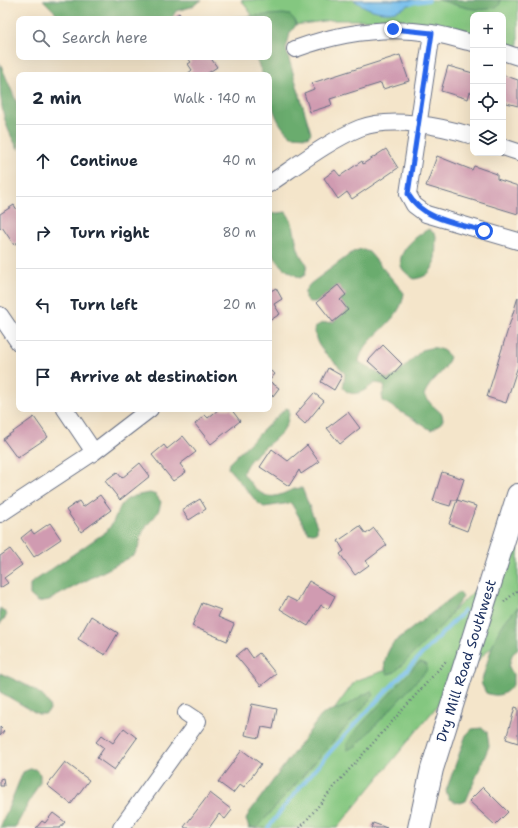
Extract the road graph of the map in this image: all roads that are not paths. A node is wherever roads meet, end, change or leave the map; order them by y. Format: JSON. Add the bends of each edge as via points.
{"nodes":[{"id":1,"x":432,"y":33,"type":"junction"},
{"id":2,"x":470,"y":43,"type":"edge"},
{"id":3,"x":295,"y":49,"type":"dead end"},
{"id":4,"x":506,"y":53,"type":"edge"},
{"id":5,"x":518,"y":57,"type":"edge"},
{"id":6,"x":419,"y":125,"type":"junction"},
{"id":7,"x":470,"y":135,"type":"edge"},
{"id":8,"x":506,"y":148,"type":"edge"},
{"id":9,"x":518,"y":152,"type":"edge"},
{"id":10,"x":272,"y":182,"type":"edge"},
{"id":11,"x":518,"y":241,"type":"edge"},
{"id":12,"x":0,"y":315,"type":"edge"},
{"id":13,"x":16,"y":339,"type":"edge"},
{"id":14,"x":67,"y":412,"type":"edge"},
{"id":15,"x":146,"y":412,"type":"edge"},
{"id":16,"x":94,"y":452,"type":"junction"},
{"id":17,"x":518,"y":495,"type":"edge"},
{"id":18,"x":0,"y":514,"type":"edge"},
{"id":19,"x":186,"y":713,"type":"dead end"},
{"id":20,"x":122,"y":828,"type":"edge"},
{"id":21,"x":419,"y":828,"type":"edge"}],
"edges":[{"from":1,"to":2,"type":"street"},
{"from":1,"to":3,"type":"street","via":[[393,29],[350,33],[318,40]]},
{"from":1,"to":6,"type":"street"},
{"from":4,"to":5,"type":"street"},
{"from":6,"to":7,"type":"street"},
{"from":6,"to":10,"type":"street","via":[[394,122],[360,128],[343,136]]},
{"from":6,"to":11,"type":"street","via":[[408,185],[408,194],[414,205],[426,214]]},
{"from":8,"to":9,"type":"street"},
{"from":12,"to":13,"type":"street"},
{"from":14,"to":16,"type":"street"},
{"from":15,"to":16,"type":"street"},
{"from":16,"to":18,"type":"street"},
{"from":17,"to":21,"type":"street","name":"Dry Mill Road Southwest","via":[[432,769]]},
{"from":19,"to":20,"type":"street","via":[[198,721]]}]}
